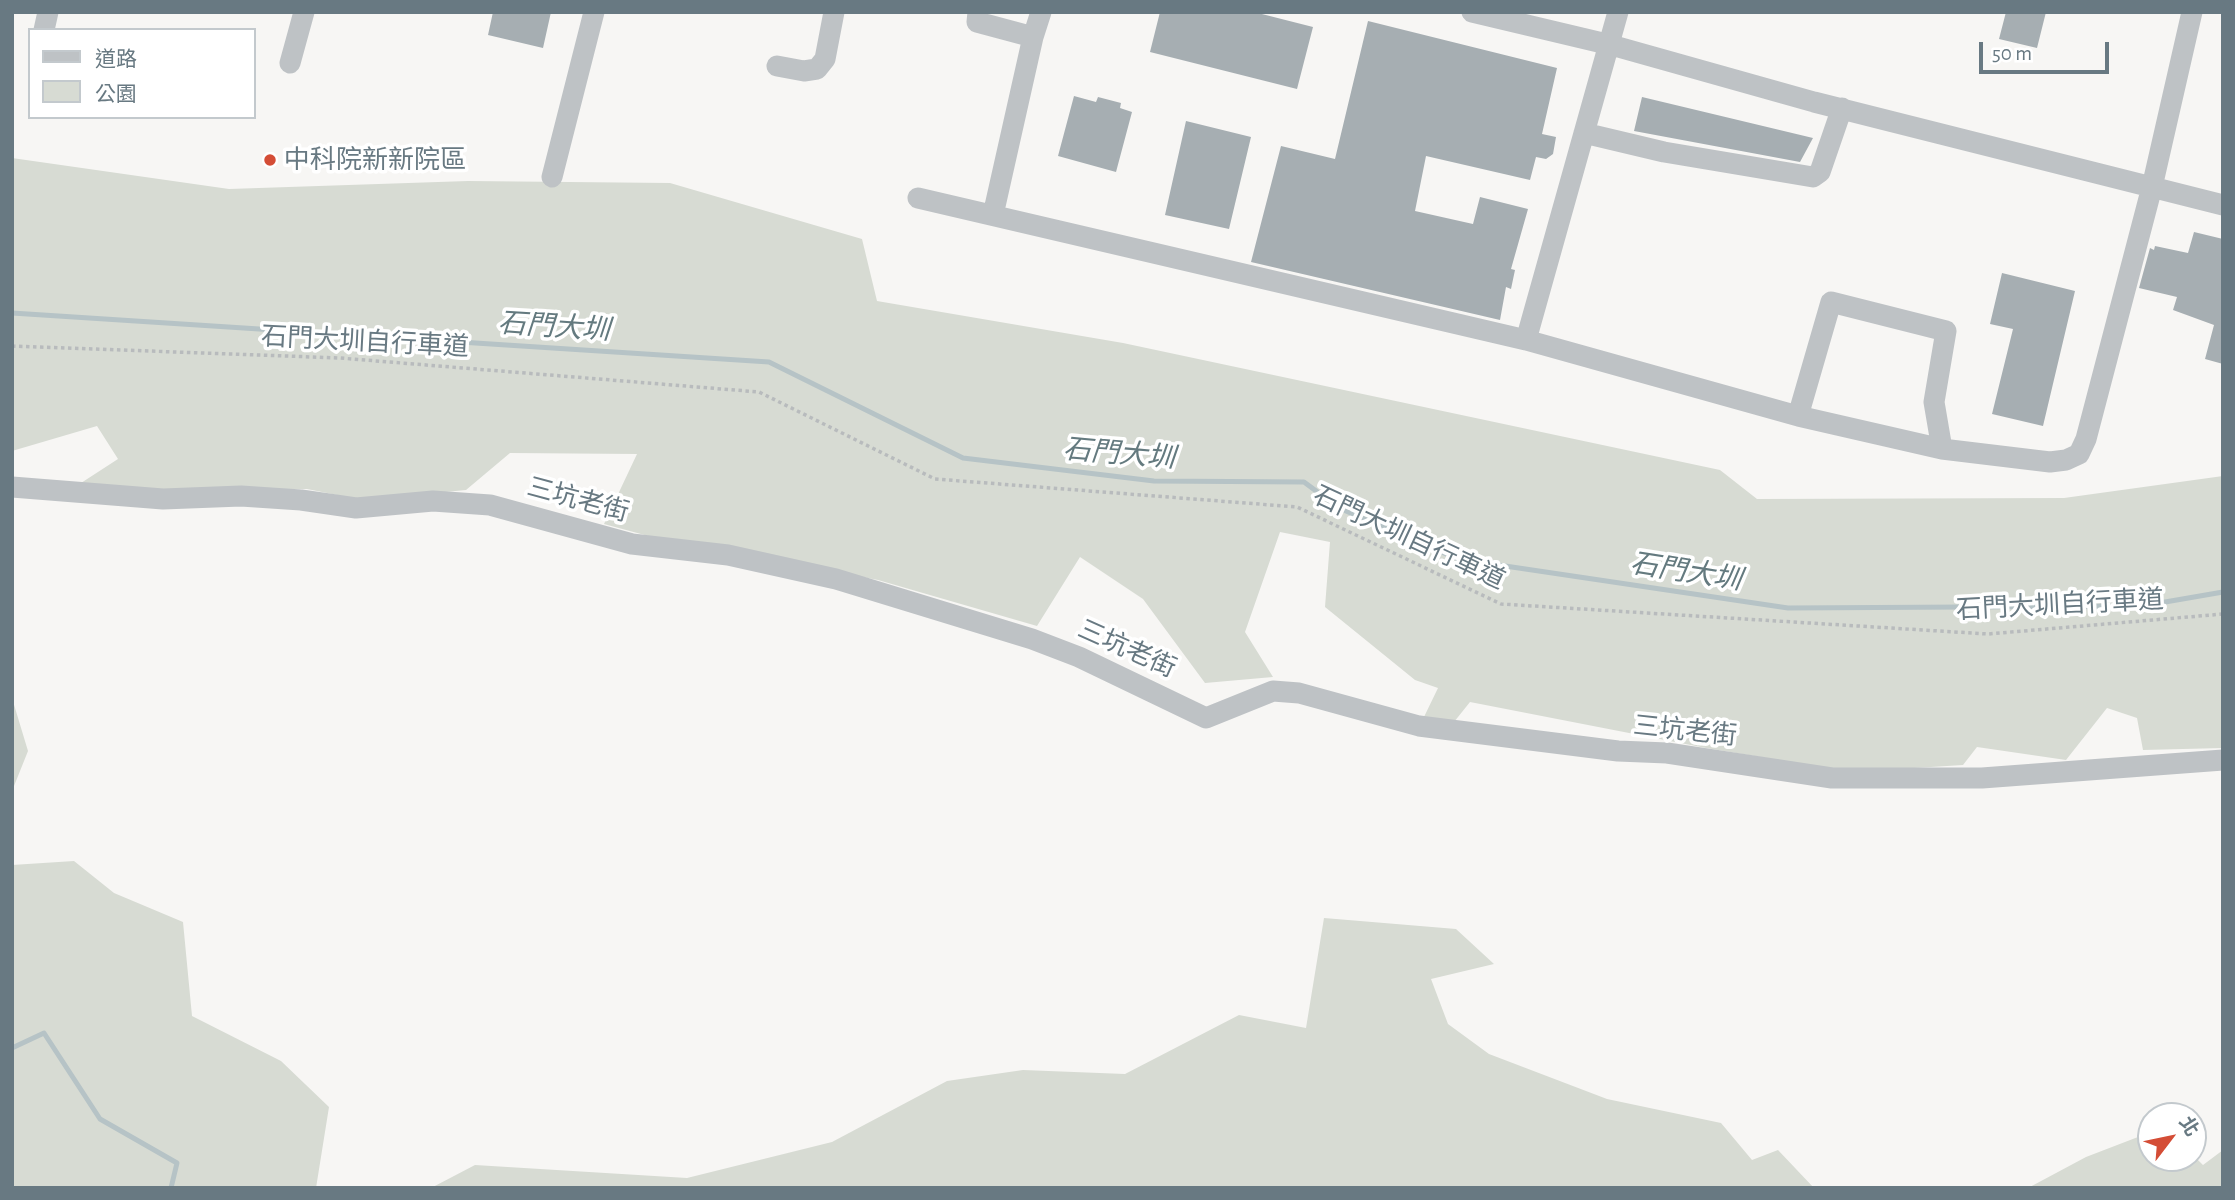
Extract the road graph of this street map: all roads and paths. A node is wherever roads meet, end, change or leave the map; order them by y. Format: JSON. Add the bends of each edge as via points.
{"nodes":[{"id":1,"x":304,"y":12,"type":"edge"},
{"id":2,"x":594,"y":12,"type":"edge"},
{"id":3,"x":834,"y":12,"type":"edge"},
{"id":4,"x":978,"y":12,"type":"edge"},
{"id":5,"x":1041,"y":12,"type":"edge"},
{"id":6,"x":1472,"y":12,"type":"edge"},
{"id":7,"x":1618,"y":12,"type":"edge"},
{"id":8,"x":2192,"y":12,"type":"edge"},
{"id":9,"x":1033,"y":37,"type":"junction"},
{"id":10,"x":1611,"y":45,"type":"junction"},
{"id":11,"x":290,"y":63,"type":"dead end"},
{"id":12,"x":776,"y":66,"type":"dead end"},
{"id":13,"x":1842,"y":108,"type":"junction"},
{"id":14,"x":1584,"y":133,"type":"junction"},
{"id":15,"x":552,"y":177,"type":"dead end"},
{"id":16,"x":2152,"y":187,"type":"junction"},
{"id":17,"x":918,"y":198,"type":"dead end"},
{"id":18,"x":2223,"y":205,"type":"edge"},
{"id":19,"x":993,"y":215,"type":"junction"},
{"id":20,"x":1526,"y":340,"type":"junction"},
{"id":21,"x":12,"y":346,"type":"edge"},
{"id":22,"x":1798,"y":416,"type":"junction"},
{"id":23,"x":1942,"y":449,"type":"junction"},
{"id":24,"x":12,"y":487,"type":"edge"},
{"id":25,"x":2223,"y":614,"type":"edge"},
{"id":26,"x":2223,"y":760,"type":"edge"}],
"edges":[{"from":1,"to":11,"type":"street"},
{"from":2,"to":15,"type":"street"},
{"from":3,"to":12,"type":"street","via":[[825,59],[817,69]]},
{"from":4,"to":9,"type":"street","via":[[977,22]]},
{"from":5,"to":9,"type":"street"},
{"from":6,"to":10,"type":"street"},
{"from":7,"to":10,"type":"street"},
{"from":8,"to":16,"type":"street"},
{"from":9,"to":19,"type":"street"},
{"from":10,"to":13,"type":"street"},
{"from":10,"to":14,"type":"street"},
{"from":13,"to":14,"type":"street","via":[[1820,172],[1813,177],[1664,152]]},
{"from":13,"to":16,"type":"street"},
{"from":14,"to":20,"type":"street"},
{"from":16,"to":18,"type":"street"},
{"from":16,"to":23,"type":"street","via":[[2079,454],[2050,462]]},
{"from":17,"to":19,"type":"street"},
{"from":19,"to":20,"type":"street"},
{"from":20,"to":22,"type":"street"},
{"from":21,"to":25,"type":"path","name":"石門大圳自行車道","via":[[340,358],[759,392],[935,479],[1297,507],[1501,604],[1988,634]]},
{"from":22,"to":23,"type":"street"},
{"from":22,"to":23,"type":"street","via":[[1831,302],[1946,331],[1934,402]]},
{"from":24,"to":26,"type":"street","name":"三坑老街","via":[[163,499],[241,496],[356,508],[433,501],[490,505],[632,544],[728,555],[836,579],[1032,639],[1206,718],[1273,691],[1299,693],[1419,726],[1832,778],[1982,778]]}]}
